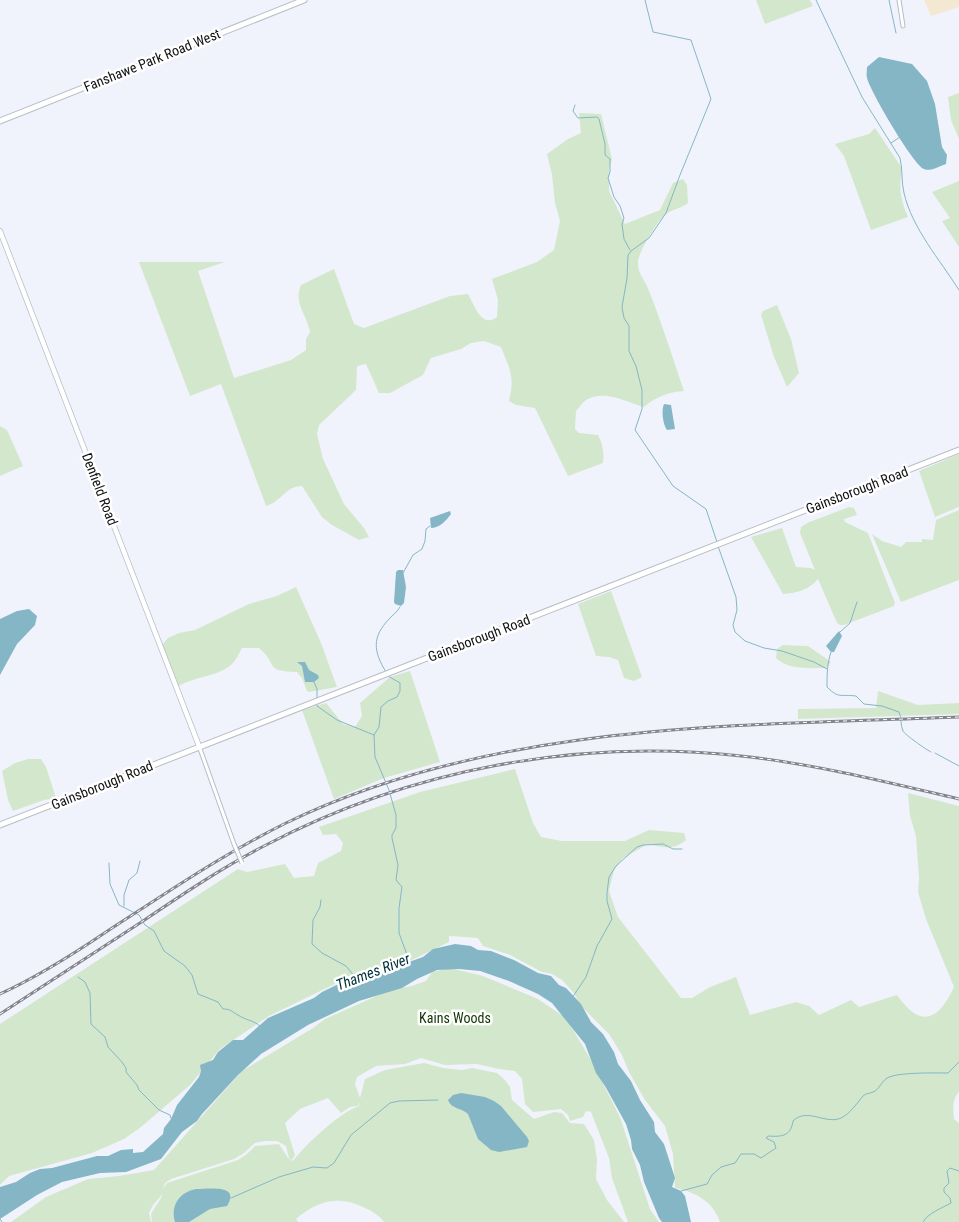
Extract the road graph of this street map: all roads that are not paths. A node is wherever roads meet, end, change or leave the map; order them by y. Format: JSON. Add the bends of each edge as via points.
{"nodes":[{"id":1,"x":304,"y":0,"type":"edge"},
{"id":2,"x":899,"y":0,"type":"edge"},
{"id":3,"x":903,"y":26,"type":"dead end"},
{"id":4,"x":0,"y":121,"type":"edge"},
{"id":5,"x":0,"y":231,"type":"edge"},
{"id":6,"x":959,"y":450,"type":"edge"},
{"id":7,"x":199,"y":746,"type":"junction"},
{"id":8,"x":0,"y":825,"type":"edge"},
{"id":9,"x":245,"y":868,"type":"dead end"}],
"edges":[{"from":1,"to":4,"type":"main road","name":"Fanshawe Park Road West"},
{"from":2,"to":3,"type":"street"},
{"from":5,"to":7,"type":"street","name":"Denfield Road"},
{"from":6,"to":7,"type":"main road","name":"Gainsborough Road"},
{"from":7,"to":8,"type":"main road","name":"Gainsborough Road"},
{"from":7,"to":9,"type":"street","bridge":true}]}
